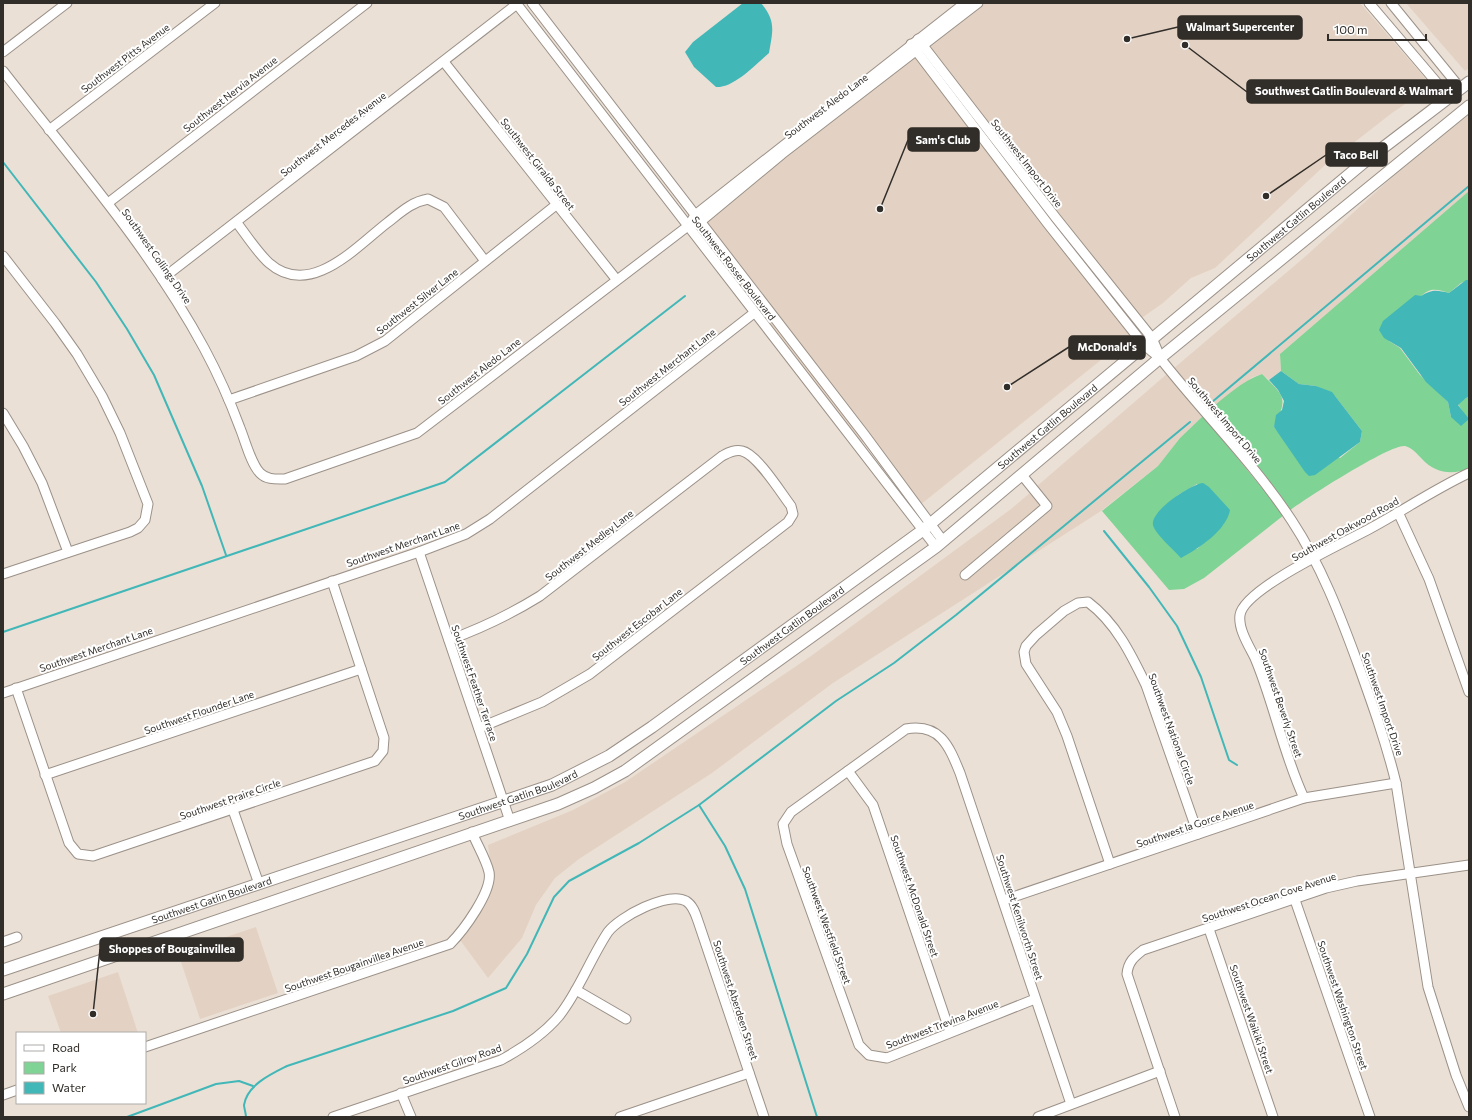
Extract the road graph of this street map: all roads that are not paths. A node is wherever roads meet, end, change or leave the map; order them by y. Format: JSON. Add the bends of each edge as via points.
{"nodes":[{"id":1,"x":67,"y":3,"type":"edge"},
{"id":2,"x":215,"y":3,"type":"edge"},
{"id":3,"x":367,"y":3,"type":"edge"},
{"id":4,"x":532,"y":3,"type":"edge"},
{"id":5,"x":965,"y":3,"type":"edge"},
{"id":6,"x":978,"y":3,"type":"edge"},
{"id":7,"x":1369,"y":3,"type":"edge"},
{"id":8,"x":1391,"y":3,"type":"edge"},
{"id":9,"x":516,"y":4,"type":"edge"},
{"id":10,"x":917,"y":45,"type":"junction"},
{"id":11,"x":3,"y":52,"type":"edge"},
{"id":12,"x":444,"y":62,"type":"junction"},
{"id":13,"x":3,"y":71,"type":"edge"},
{"id":14,"x":1465,"y":86,"type":"edge"},
{"id":15,"x":1449,"y":97,"type":"junction"},
{"id":16,"x":1468,"y":108,"type":"edge"},
{"id":17,"x":49,"y":130,"type":"junction"},
{"id":18,"x":108,"y":203,"type":"junction"},
{"id":19,"x":556,"y":205,"type":"junction"},
{"id":20,"x":697,"y":218,"type":"junction"},
{"id":21,"x":237,"y":223,"type":"junction"},
{"id":22,"x":688,"y":226,"type":"junction"},
{"id":23,"x":3,"y":256,"type":"edge"},
{"id":24,"x":485,"y":261,"type":"junction"},
{"id":25,"x":162,"y":279,"type":"junction"},
{"id":26,"x":616,"y":279,"type":"junction"},
{"id":27,"x":754,"y":313,"type":"junction"},
{"id":28,"x":1148,"y":341,"type":"junction"},
{"id":29,"x":1160,"y":358,"type":"junction"},
{"id":30,"x":229,"y":400,"type":"junction"},
{"id":31,"x":3,"y":413,"type":"edge"},
{"id":32,"x":260,"y":473,"type":"joint"},
{"id":33,"x":1469,"y":474,"type":"edge"},
{"id":34,"x":1022,"y":475,"type":"junction"},
{"id":35,"x":1398,"y":512,"type":"junction"},
{"id":36,"x":793,"y":514,"type":"joint"},
{"id":37,"x":927,"y":527,"type":"junction"},
{"id":38,"x":939,"y":544,"type":"junction"},
{"id":39,"x":68,"y":552,"type":"junction"},
{"id":40,"x":419,"y":552,"type":"junction"},
{"id":41,"x":1314,"y":558,"type":"junction"},
{"id":42,"x":3,"y":574,"type":"edge"},
{"id":43,"x":965,"y":575,"type":"dead end"},
{"id":44,"x":332,"y":581,"type":"junction"},
{"id":45,"x":1240,"y":615,"type":"joint"},
{"id":46,"x":449,"y":640,"type":"junction"},
{"id":47,"x":361,"y":669,"type":"junction"},
{"id":48,"x":1467,"y":681,"type":"edge"},
{"id":49,"x":16,"y":688,"type":"junction"},
{"id":50,"x":1469,"y":692,"type":"edge"},
{"id":51,"x":3,"y":693,"type":"edge"},
{"id":52,"x":479,"y":728,"type":"junction"},
{"id":53,"x":848,"y":771,"type":"junction"},
{"id":54,"x":45,"y":775,"type":"junction"},
{"id":55,"x":1396,"y":783,"type":"junction"},
{"id":56,"x":1304,"y":798,"type":"junction"},
{"id":57,"x":504,"y":802,"type":"junction"},
{"id":58,"x":233,"y":810,"type":"junction"},
{"id":59,"x":510,"y":821,"type":"junction"},
{"id":60,"x":472,"y":832,"type":"junction"},
{"id":61,"x":1198,"y":834,"type":"junction"},
{"id":62,"x":1110,"y":864,"type":"junction"},
{"id":63,"x":1469,"y":865,"type":"edge"},
{"id":64,"x":1410,"y":873,"type":"junction"},
{"id":65,"x":259,"y":884,"type":"junction"},
{"id":66,"x":678,"y":898,"type":"joint"},
{"id":67,"x":1004,"y":900,"type":"junction"},
{"id":68,"x":1295,"y":900,"type":"junction"},
{"id":69,"x":1209,"y":929,"type":"junction"},
{"id":70,"x":17,"y":937,"type":"dead end"},
{"id":71,"x":3,"y":941,"type":"edge"},
{"id":72,"x":3,"y":970,"type":"edge"},
{"id":73,"x":576,"y":990,"type":"junction"},
{"id":74,"x":3,"y":994,"type":"edge"},
{"id":75,"x":1035,"y":999,"type":"junction"},
{"id":76,"x":626,"y":1019,"type":"dead end"},
{"id":77,"x":950,"y":1032,"type":"junction"},
{"id":78,"x":859,"y":1045,"type":"joint"},
{"id":79,"x":146,"y":1047,"type":"edge"},
{"id":80,"x":1160,"y":1071,"type":"junction"},
{"id":81,"x":749,"y":1073,"type":"junction"},
{"id":82,"x":16,"y":1090,"type":"edge"},
{"id":83,"x":401,"y":1094,"type":"junction"},
{"id":84,"x":3,"y":1095,"type":"edge"},
{"id":85,"x":1071,"y":1104,"type":"junction"},
{"id":86,"x":1469,"y":1107,"type":"edge"},
{"id":87,"x":333,"y":1117,"type":"edge"},
{"id":88,"x":411,"y":1117,"type":"edge"},
{"id":89,"x":620,"y":1117,"type":"edge"},
{"id":90,"x":764,"y":1117,"type":"edge"},
{"id":91,"x":1038,"y":1117,"type":"edge"},
{"id":92,"x":1175,"y":1117,"type":"edge"},
{"id":93,"x":1273,"y":1117,"type":"edge"},
{"id":94,"x":1370,"y":1117,"type":"edge"}],
"edges":[{"from":1,"to":11,"type":"street"},
{"from":2,"to":17,"type":"street","name":"Southwest Pitts Avenue"},
{"from":3,"to":18,"type":"street","name":"Southwest Nervia Avenue"},
{"from":4,"to":20,"type":"street","name":"Southwest Rosser Boulevard"},
{"from":5,"to":10,"type":"street","name":"Southwest Aledo Lane"},
{"from":6,"to":10,"type":"street","name":"Southwest Aledo Lane"},
{"from":7,"to":15,"type":"street"},
{"from":8,"to":14,"type":"street"},
{"from":9,"to":12,"type":"street","name":"Southwest Mercedes Avenue"},
{"from":9,"to":22,"type":"street","name":"Southwest Rosser Boulevard"},
{"from":10,"to":20,"type":"street","name":"Southwest Aledo Lane","via":[[782,154]]},
{"from":10,"to":28,"type":"street","name":"Southwest Import Drive","via":[[1056,218]]},
{"from":12,"to":19,"type":"street","name":"Southwest Giralda Street"},
{"from":12,"to":21,"type":"street","name":"Southwest Mercedes Avenue"},
{"from":13,"to":17,"type":"street","name":"Southwest Collings Drive"},
{"from":14,"to":15,"type":"main road","name":"Southwest Gatlin Boulevard"},
{"from":15,"to":28,"type":"main road","name":"Southwest Gatlin Boulevard","via":[[1363,163]]},
{"from":16,"to":29,"type":"main road","name":"Southwest Gatlin Boulevard"},
{"from":17,"to":18,"type":"street","name":"Southwest Collings Drive"},
{"from":18,"to":25,"type":"street","name":"Southwest Collings Drive"},
{"from":19,"to":24,"type":"street","name":"Southwest Silver Lane"},
{"from":19,"to":26,"type":"street","name":"Southwest Giralda Street"},
{"from":20,"to":22,"type":"street","name":"Southwest Aledo Lane"},
{"from":20,"to":37,"type":"street","name":"Southwest Rosser Boulevard","via":[[864,434]]},
{"from":21,"to":24,"type":"street","via":[[263,257],[275,268],[295,275],[310,274],[332,266],[412,204],[428,199],[444,207]]},
{"from":21,"to":25,"type":"street","name":"Southwest Mercedes Avenue"},
{"from":22,"to":26,"type":"street","name":"Southwest Aledo Lane"},
{"from":22,"to":27,"type":"street","name":"Southwest Rosser Boulevard"},
{"from":23,"to":39,"type":"street","via":[[56,323],[102,396],[146,498],[148,510],[142,525],[130,532]]},
{"from":24,"to":30,"type":"street","name":"Southwest Silver Lane","via":[[385,341],[356,356]]},
{"from":25,"to":30,"type":"street","name":"Southwest Collings Drive","via":[[204,348]]},
{"from":26,"to":32,"type":"street","name":"Southwest Aledo Lane","via":[[417,433],[285,479],[268,478]]},
{"from":27,"to":37,"type":"street","name":"Southwest Rosser Boulevard"},
{"from":27,"to":40,"type":"street","name":"Southwest Merchant Lane","via":[[490,519],[466,534]]},
{"from":28,"to":29,"type":"street","name":"Southwest Import Drive"},
{"from":28,"to":37,"type":"main road","name":"Southwest Gatlin Boulevard"},
{"from":29,"to":34,"type":"main road","name":"Southwest Gatlin Boulevard"},
{"from":29,"to":41,"type":"street","name":"Southwest Import Drive","via":[[1274,496]]},
{"from":30,"to":32,"type":"street","name":"Southwest Collings Drive"},
{"from":31,"to":39,"type":"street","via":[[42,483]]},
{"from":33,"to":35,"type":"street","name":"Southwest Oakwood Road"},
{"from":34,"to":38,"type":"main road","name":"Southwest Gatlin Boulevard"},
{"from":34,"to":43,"type":"street","via":[[1047,506]]},
{"from":35,"to":41,"type":"street","name":"Southwest Oakwood Road"},
{"from":35,"to":48,"type":"street","via":[[1430,579]]},
{"from":36,"to":46,"type":"street","name":"Southwest Medley Lane","via":[[791,506],[754,459],[741,450],[732,451],[722,456],[540,596],[478,630]]},
{"from":36,"to":52,"type":"street","name":"Southwest Escobar Lane","via":[[788,522],[590,674],[542,702]]},
{"from":37,"to":38,"type":"street","name":"Southwest Rosser Boulevard"},
{"from":37,"to":57,"type":"main road","name":"Southwest Gatlin Boulevard","via":[[609,756],[552,785]]},
{"from":38,"to":59,"type":"main road","name":"Southwest Gatlin Boulevard","via":[[625,771],[558,804]]},
{"from":39,"to":42,"type":"street"},
{"from":40,"to":44,"type":"street","name":"Southwest Merchant Lane"},
{"from":40,"to":46,"type":"street","name":"Southwest Feather Terrace"},
{"from":41,"to":45,"type":"street","name":"Southwest Oakwood Road","via":[[1258,593],[1244,606]]},
{"from":41,"to":55,"type":"street","name":"Southwest Import Drive","via":[[1344,625],[1377,718]]},
{"from":44,"to":47,"type":"street","name":"Southwest Praire Circle"},
{"from":44,"to":49,"type":"street","name":"Southwest Merchant Lane"},
{"from":45,"to":56,"type":"street","name":"Southwest Beverly Street","via":[[1240,623],[1259,667]]},
{"from":46,"to":52,"type":"street","name":"Southwest Feather Terrace"},
{"from":47,"to":54,"type":"street","name":"Southwest Flounder Lane"},
{"from":47,"to":58,"type":"street","name":"Southwest Praire Circle","via":[[384,738],[383,751],[375,762]]},
{"from":48,"to":50,"type":"street"},
{"from":49,"to":51,"type":"street","name":"Southwest Merchant Lane"},
{"from":49,"to":54,"type":"street","name":"Southwest Praire Circle"},
{"from":52,"to":57,"type":"street","name":"Southwest Feather Terrace"},
{"from":53,"to":67,"type":"street","name":"Southwest Kenilworth Street","via":[[906,729],[919,727],[932,730],[951,751]]},
{"from":53,"to":77,"type":"street","name":"Southwest McDonald Street","via":[[872,806]]},
{"from":53,"to":78,"type":"street","name":"Southwest Westfield Street","via":[[791,812],[783,824],[787,844]]},
{"from":54,"to":58,"type":"street","name":"Southwest Praire Circle","via":[[69,843],[78,854],[93,856]]},
{"from":55,"to":56,"type":"street","name":"Southwest la Gorce Avenue"},
{"from":55,"to":64,"type":"street","name":"Southwest Import Drive"},
{"from":56,"to":61,"type":"street","name":"Southwest la Gorce Avenue"},
{"from":57,"to":59,"type":"street","name":"Southwest Feather Terrace"},
{"from":57,"to":65,"type":"main road","name":"Southwest Gatlin Boulevard"},
{"from":58,"to":65,"type":"street"},
{"from":59,"to":60,"type":"main road","name":"Southwest Gatlin Boulevard"},
{"from":60,"to":74,"type":"main road","name":"Southwest Gatlin Boulevard"},
{"from":60,"to":79,"type":"street","name":"Southwest Bougainvillea Avenue","via":[[489,874],[486,892],[461,934],[450,944]]},
{"from":61,"to":62,"type":"street","name":"Southwest la Gorce Avenue"},
{"from":61,"to":62,"type":"street","name":"Southwest National Circle","via":[[1146,685],[1136,665],[1101,611],[1088,602],[1078,603],[1064,611],[1030,640],[1024,652],[1025,659],[1056,712],[1066,736]]},
{"from":62,"to":67,"type":"street","name":"Southwest la Gorce Avenue"},
{"from":63,"to":64,"type":"street","name":"Southwest Ocean Cove Avenue"},
{"from":64,"to":68,"type":"street","name":"Southwest Ocean Cove Avenue","via":[[1326,888]]},
{"from":64,"to":86,"type":"street","name":"Southwest Import Drive","via":[[1428,987]]},
{"from":65,"to":72,"type":"main road","name":"Southwest Gatlin Boulevard"},
{"from":66,"to":73,"type":"street","name":"Southwest Gilroy Road","via":[[665,899],[625,917],[616,924],[608,932]]},
{"from":66,"to":81,"type":"street","name":"Southwest Aberdeen Street","via":[[693,908]]},
{"from":67,"to":75,"type":"street","name":"Southwest Kenilworth Street"},
{"from":68,"to":69,"type":"street","name":"Southwest Ocean Cove Avenue"},
{"from":68,"to":94,"type":"street","name":"Southwest Washington Street"},
{"from":69,"to":80,"type":"street","name":"Southwest Ocean Cove Avenue","via":[[1143,950],[1130,961],[1127,974]]},
{"from":69,"to":93,"type":"street","name":"Southwest Waikiki Street"},
{"from":70,"to":71,"type":"street"},
{"from":73,"to":76,"type":"street"},
{"from":73,"to":83,"type":"street","name":"Southwest Gilroy Road","via":[[559,1016],[526,1046],[501,1060]]},
{"from":75,"to":77,"type":"street","name":"Southwest Trevina Avenue"},
{"from":75,"to":85,"type":"street","name":"Southwest Kenilworth Street"},
{"from":77,"to":78,"type":"street","name":"Southwest Trevina Avenue","via":[[888,1058],[869,1055]]},
{"from":80,"to":85,"type":"street"},
{"from":80,"to":92,"type":"street"},
{"from":81,"to":89,"type":"street"},
{"from":81,"to":90,"type":"street","name":"Southwest Aberdeen Street"},
{"from":82,"to":84,"type":"street"},
{"from":83,"to":87,"type":"street","name":"Southwest Gilroy Road"},
{"from":83,"to":88,"type":"street"},
{"from":85,"to":91,"type":"street"}]}
